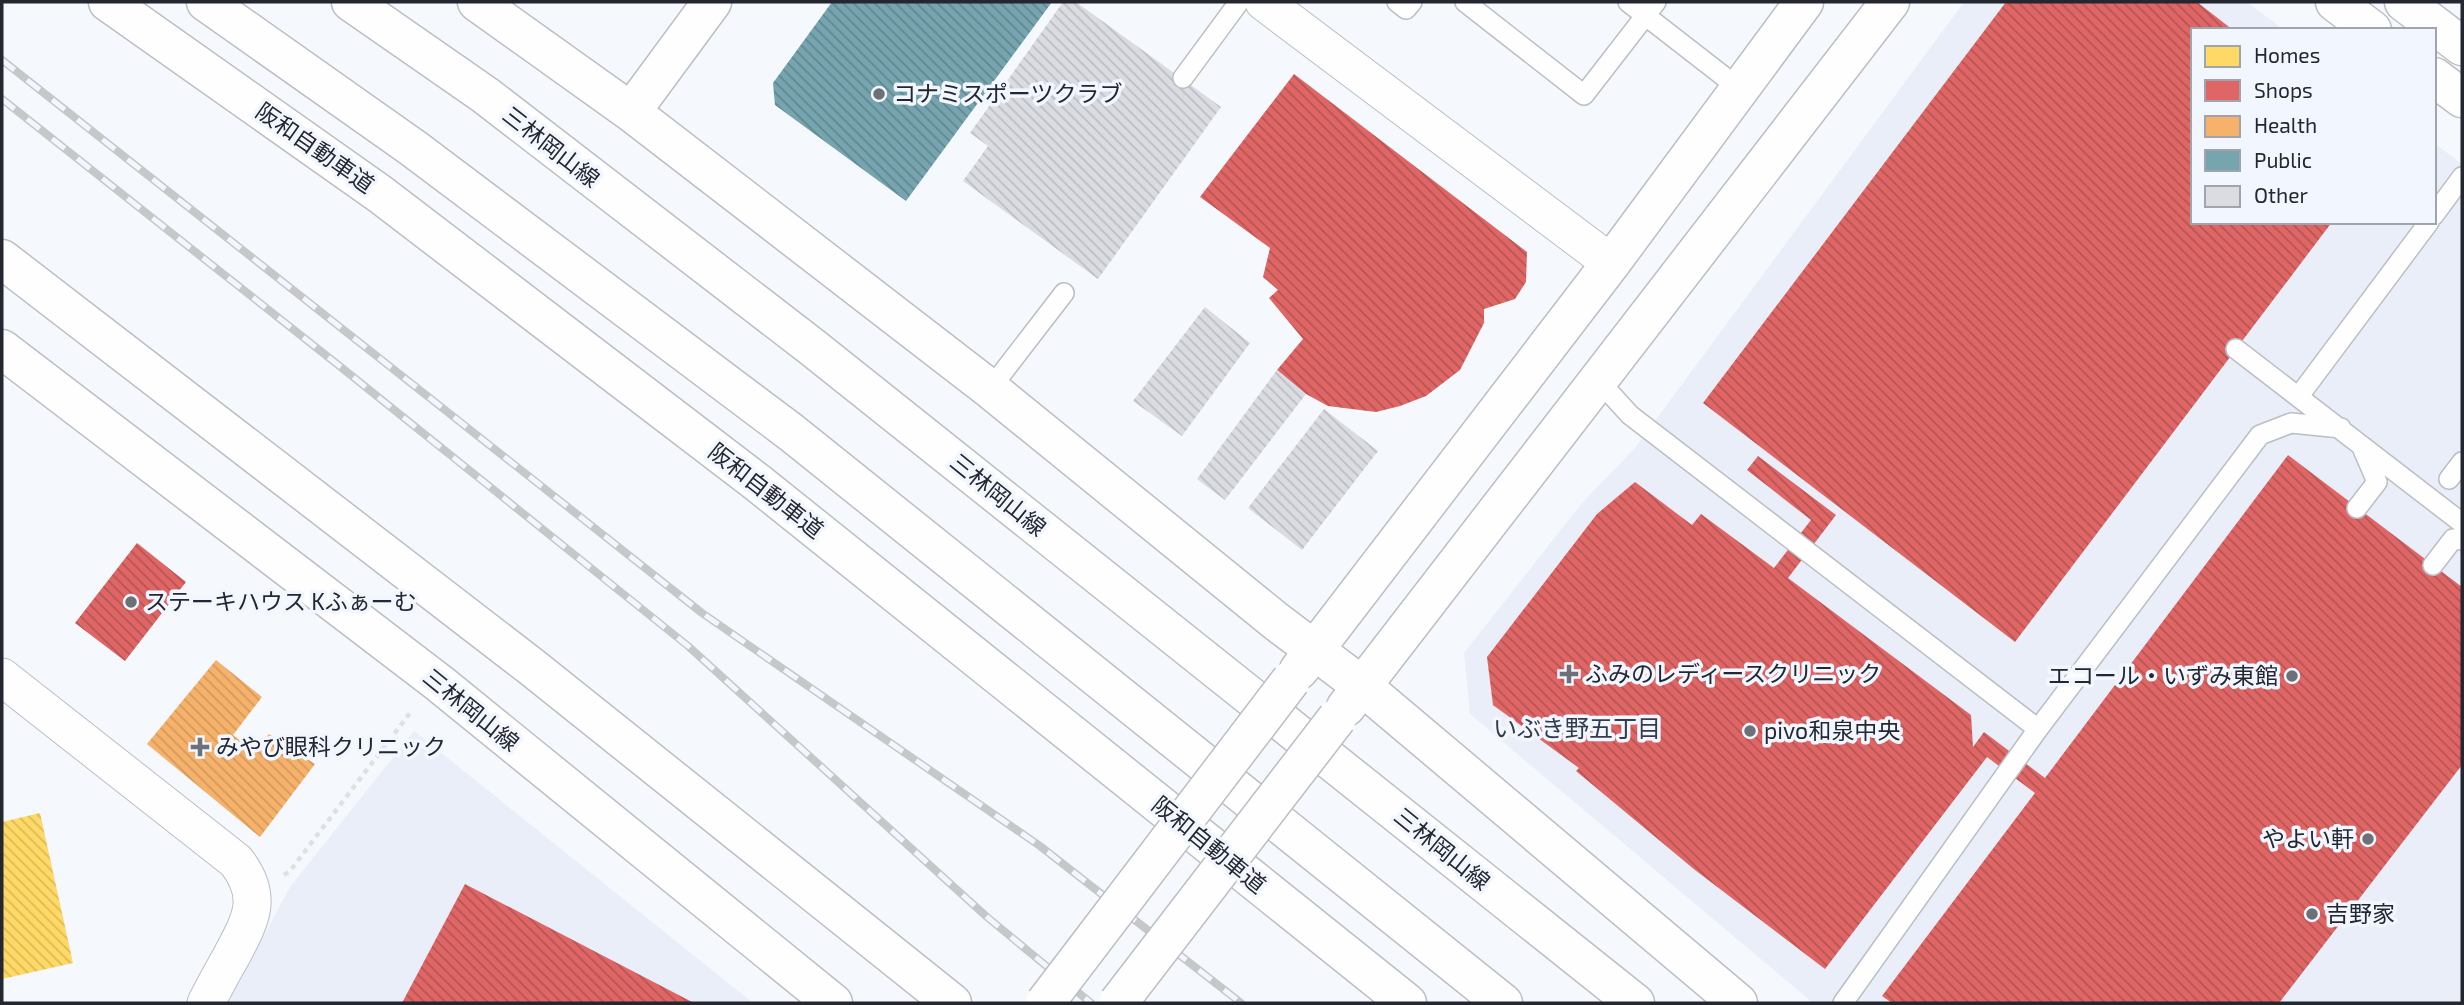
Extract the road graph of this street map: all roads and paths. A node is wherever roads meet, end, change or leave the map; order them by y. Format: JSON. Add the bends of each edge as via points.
{"nodes":[{"id":1,"x":108,"y":2,"type":"edge"},
{"id":2,"x":206,"y":2,"type":"edge"},
{"id":3,"x":351,"y":2,"type":"edge"},
{"id":4,"x":477,"y":2,"type":"edge"},
{"id":5,"x":712,"y":2,"type":"edge"},
{"id":6,"x":1239,"y":2,"type":"edge"},
{"id":7,"x":1264,"y":2,"type":"edge"},
{"id":8,"x":1397,"y":2,"type":"edge"},
{"id":9,"x":1412,"y":2,"type":"edge"},
{"id":10,"x":1465,"y":2,"type":"edge"},
{"id":11,"x":1628,"y":2,"type":"edge"},
{"id":12,"x":1804,"y":2,"type":"edge"},
{"id":13,"x":1890,"y":2,"type":"edge"},
{"id":14,"x":2335,"y":2,"type":"edge"},
{"id":15,"x":2404,"y":2,"type":"edge"},
{"id":16,"x":1651,"y":9,"type":"edge"},
{"id":17,"x":2369,"y":28,"type":"edge"},
{"id":18,"x":2462,"y":46,"type":"edge"},
{"id":19,"x":1183,"y":78,"type":"dead end"},
{"id":20,"x":2436,"y":78,"type":"edge"},
{"id":21,"x":1740,"y":89,"type":"junction"},
{"id":22,"x":2462,"y":98,"type":"edge"},
{"id":23,"x":631,"y":112,"type":"junction"},
{"id":24,"x":2462,"y":177,"type":"edge"},
{"id":25,"x":2436,"y":212,"type":"edge"},
{"id":26,"x":2428,"y":224,"type":"edge"},
{"id":27,"x":2,"y":259,"type":"edge"},
{"id":28,"x":1611,"y":263,"type":"junction"},
{"id":29,"x":1064,"y":293,"type":"dead end"},
{"id":30,"x":2,"y":349,"type":"edge"},
{"id":31,"x":2236,"y":349,"type":"dead end"},
{"id":32,"x":1599,"y":381,"type":"junction"},
{"id":33,"x":990,"y":389,"type":"junction"},
{"id":34,"x":2299,"y":396,"type":"junction"},
{"id":35,"x":2341,"y":428,"type":"junction"},
{"id":36,"x":2360,"y":443,"type":"junction"},
{"id":37,"x":2462,"y":462,"type":"edge"},
{"id":38,"x":2449,"y":479,"type":"dead end"},
{"id":39,"x":2357,"y":508,"type":"dead end"},
{"id":40,"x":2462,"y":523,"type":"edge"},
{"id":41,"x":2462,"y":540,"type":"edge"},
{"id":42,"x":2433,"y":565,"type":"dead end"},
{"id":43,"x":1314,"y":650,"type":"junction"},
{"id":44,"x":2,"y":677,"type":"edge"},
{"id":45,"x":1362,"y":686,"type":"junction"},
{"id":46,"x":410,"y":713,"type":"dead end"},
{"id":47,"x":2038,"y":729,"type":"junction"},
{"id":48,"x":252,"y":891,"type":"junction"},
{"id":49,"x":206,"y":1003,"type":"edge"},
{"id":50,"x":833,"y":1003,"type":"edge"},
{"id":51,"x":952,"y":1003,"type":"edge"},
{"id":52,"x":1045,"y":1003,"type":"edge"},
{"id":53,"x":1118,"y":1003,"type":"edge"},
{"id":54,"x":1407,"y":1003,"type":"edge"},
{"id":55,"x":1503,"y":1003,"type":"edge"},
{"id":56,"x":1635,"y":1003,"type":"edge"},
{"id":57,"x":1738,"y":1003,"type":"edge"},
{"id":58,"x":1843,"y":1003,"type":"edge"}],
"edges":[{"from":1,"to":54,"type":"main road","name":"阪和自動車道","via":[[380,194],[736,467]]},
{"from":2,"to":55,"type":"main road","via":[[413,148],[792,433]]},
{"from":3,"to":56,"type":"main road","name":"三林岡山線","via":[[485,95],[812,347]]},
{"from":4,"to":23,"type":"main road"},
{"from":5,"to":23,"type":"main road"},
{"from":6,"to":19,"type":"lane"},
{"from":7,"to":28,"type":"street"},
{"from":8,"to":9,"type":"lane","via":[[1406,9]]},
{"from":10,"to":16,"type":"lane","via":[[1584,95]]},
{"from":11,"to":16,"type":"lane"},
{"from":12,"to":21,"type":"main road"},
{"from":13,"to":32,"type":"main road"},
{"from":14,"to":17,"type":"main road"},
{"from":15,"to":18,"type":"main road"},
{"from":16,"to":21,"type":"lane"},
{"from":20,"to":22,"type":"main road"},
{"from":21,"to":28,"type":"main road"},
{"from":23,"to":33,"type":"main road"},
{"from":24,"to":25,"type":"lane"},
{"from":26,"to":34,"type":"lane"},
{"from":27,"to":51,"type":"main road","via":[[533,668]]},
{"from":28,"to":43,"type":"main road"},
{"from":29,"to":33,"type":"lane"},
{"from":30,"to":50,"type":"main road","name":"三林岡山線","via":[[439,683]]},
{"from":31,"to":34,"type":"lane"},
{"from":32,"to":45,"type":"main road"},
{"from":32,"to":47,"type":"lane","via":[[1630,415]]},
{"from":33,"to":43,"type":"main road"},
{"from":34,"to":35,"type":"lane"},
{"from":35,"to":36,"type":"lane"},
{"from":35,"to":47,"type":"lane","via":[[2291,423],[2260,435]]},
{"from":36,"to":39,"type":"lane","via":[[2377,482]]},
{"from":36,"to":40,"type":"lane"},
{"from":37,"to":38,"type":"lane"},
{"from":41,"to":42,"type":"lane","via":[[2453,539]]},
{"from":43,"to":45,"type":"main road"},
{"from":43,"to":52,"type":"main road","bridge":true},
{"from":44,"to":48,"type":"street","via":[[236,861],[247,874]]},
{"from":45,"to":53,"type":"main road","bridge":true},
{"from":45,"to":57,"type":"main road"},
{"from":46,"to":48,"type":"path","via":[[290,871]]},
{"from":47,"to":58,"type":"lane"},
{"from":48,"to":49,"type":"street","via":[[251,920]]}]}
